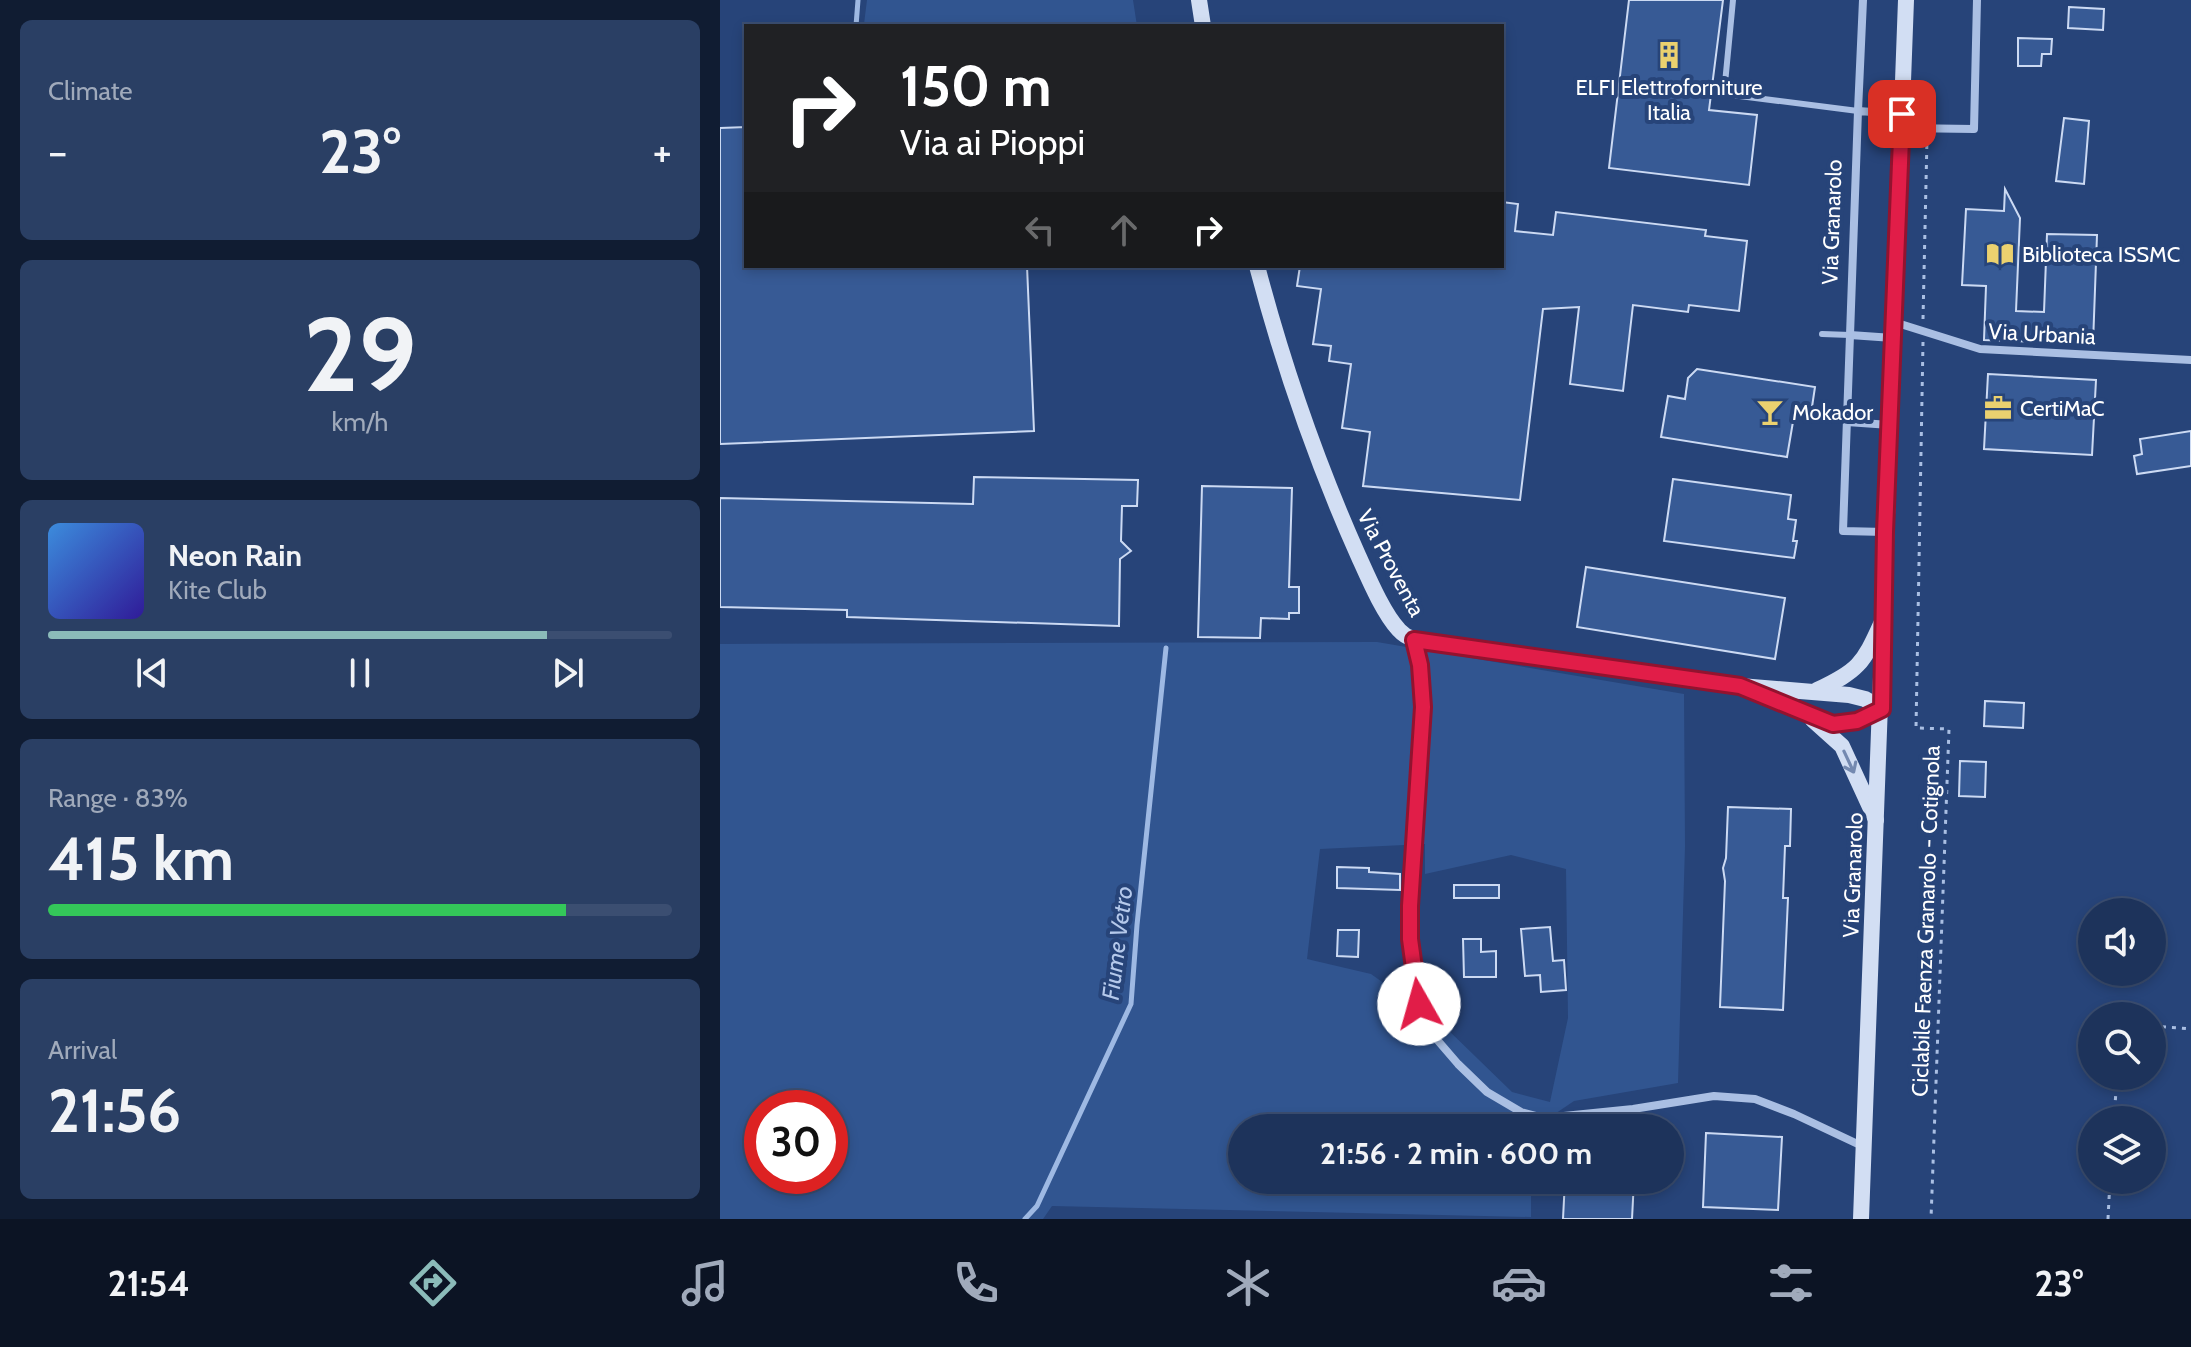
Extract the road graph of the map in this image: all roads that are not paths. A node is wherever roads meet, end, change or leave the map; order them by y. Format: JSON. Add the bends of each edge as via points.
{"nodes":[{"id":1,"x":1199,"y":0,"type":"edge"},
{"id":2,"x":1733,"y":0,"type":"edge"},
{"id":3,"x":1863,"y":0,"type":"edge"},
{"id":4,"x":1906,"y":0,"type":"edge"},
{"id":5,"x":1977,"y":0,"type":"edge"},
{"id":6,"x":1203,"y":24,"type":"edge"},
{"id":7,"x":1858,"y":111,"type":"junction"},
{"id":8,"x":1901,"y":121,"type":"junction"},
{"id":9,"x":1258,"y":268,"type":"edge"},
{"id":10,"x":1894,"y":330,"type":"junction"},
{"id":11,"x":1822,"y":334,"type":"dead end"},
{"id":12,"x":1850,"y":335,"type":"junction"},
{"id":13,"x":2191,"y":360,"type":"edge"},
{"id":14,"x":1847,"y":422,"type":"junction"},
{"id":15,"x":1890,"y":425,"type":"junction"},
{"id":16,"x":1885,"y":532,"type":"junction"},
{"id":17,"x":1884,"y":616,"type":"junction"},
{"id":18,"x":1414,"y":640,"type":"junction"},
{"id":19,"x":1740,"y":686,"type":"junction"},
{"id":20,"x":1815,"y":690,"type":"junction"},
{"id":21,"x":1882,"y":709,"type":"junction"},
{"id":22,"x":1806,"y":713,"type":"junction"},
{"id":23,"x":1878,"y":822,"type":"junction"},
{"id":24,"x":1863,"y":1146,"type":"junction"},
{"id":25,"x":1861,"y":1219,"type":"edge"}],
"edges":[{"from":1,"to":6,"type":"street"},
{"from":2,"to":7,"type":"lane","via":[[1724,94]]},
{"from":3,"to":7,"type":"street","name":"Via Granarolo"},
{"from":4,"to":8,"type":"street","name":"Via Granarolo"},
{"from":5,"to":8,"type":"street","via":[[1974,129],[1927,128]]},
{"from":7,"to":8,"type":"street"},
{"from":7,"to":12,"type":"street","name":"Via Granarolo"},
{"from":8,"to":10,"type":"street","name":"Via Granarolo"},
{"from":9,"to":18,"type":"street","name":"Via Proventa","via":[[1293,390],[1335,500],[1386,610],[1400,631]]},
{"from":10,"to":12,"type":"street","name":"Via Urbania"},
{"from":10,"to":13,"type":"street","name":"Via Urbania","via":[[1924,332],[1980,349]]},
{"from":10,"to":15,"type":"street","name":"Via Granarolo"},
{"from":11,"to":12,"type":"lane"},
{"from":12,"to":14,"type":"street","name":"Via Granarolo"},
{"from":14,"to":15,"type":"street"},
{"from":14,"to":16,"type":"street","name":"Via Granarolo","via":[[1843,531]]},
{"from":15,"to":16,"type":"street","name":"Via Granarolo"},
{"from":16,"to":17,"type":"street","name":"Via Granarolo"},
{"from":17,"to":20,"type":"street","via":[[1859,666]]},
{"from":17,"to":21,"type":"street","name":"Via Granarolo"},
{"from":18,"to":19,"type":"street"},
{"from":18,"to":24,"type":"street","name":"Via Proventa","via":[[1423,707],[1410,939],[1419,1004],[1433,1035],[1458,1064],[1487,1092],[1521,1112],[1544,1118],[1714,1096],[1755,1099]]},
{"from":19,"to":20,"type":"street"},
{"from":19,"to":22,"type":"street"},
{"from":20,"to":21,"type":"street","via":[[1865,699]]},
{"from":21,"to":22,"type":"street","via":[[1842,724]]},
{"from":21,"to":23,"type":"street","name":"Via Granarolo"},
{"from":22,"to":23,"type":"street","one_way":true,"via":[[1842,746]]},
{"from":23,"to":24,"type":"street","name":"Via Granarolo"},
{"from":24,"to":25,"type":"street","name":"Via Granarolo"}]}
